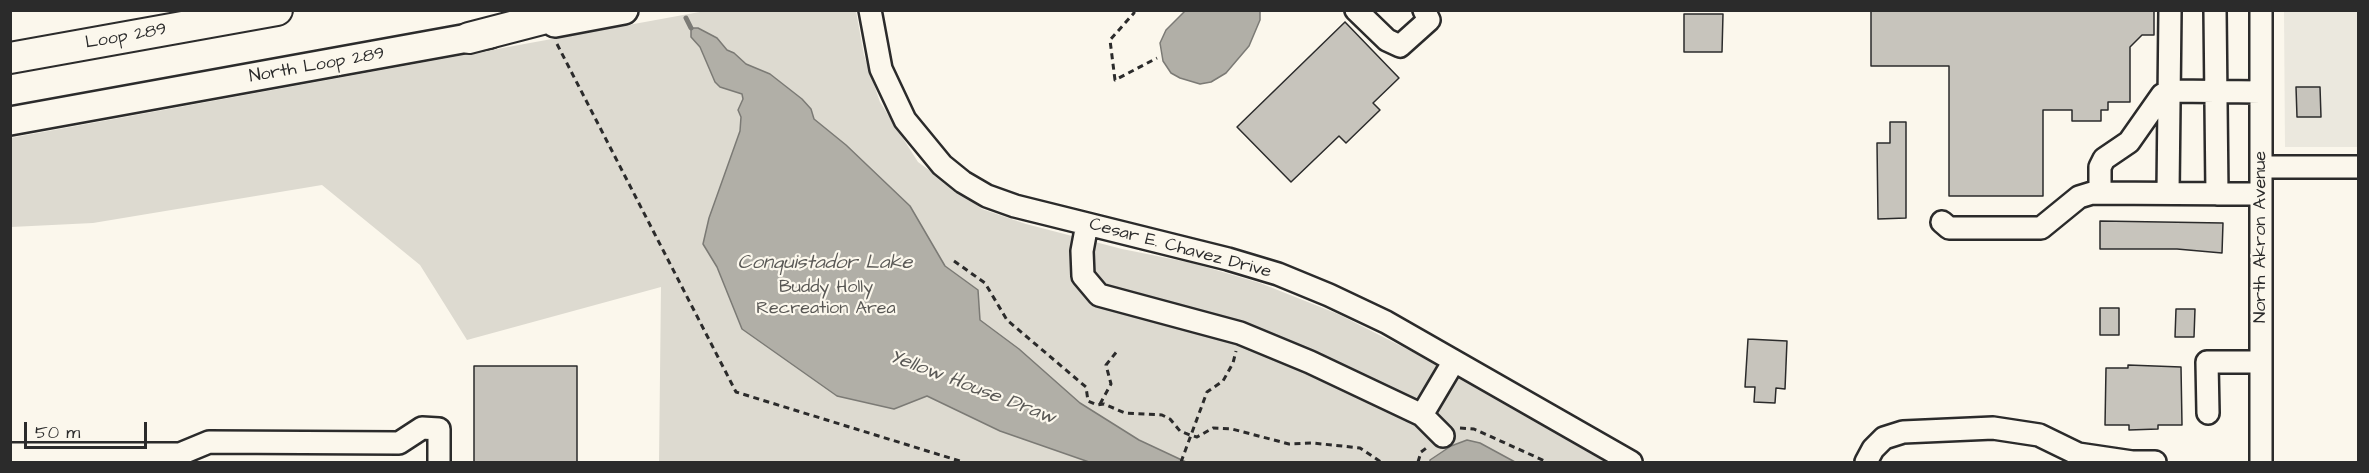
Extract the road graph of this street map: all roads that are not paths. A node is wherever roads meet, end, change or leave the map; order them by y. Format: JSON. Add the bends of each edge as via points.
{"nodes":[{"id":1,"x":277,"y":10,"type":"edge"},
{"id":2,"x":577,"y":10,"type":"edge"},
{"id":3,"x":624,"y":10,"type":"edge"},
{"id":4,"x":870,"y":10,"type":"edge"},
{"id":5,"x":1356,"y":10,"type":"edge"},
{"id":6,"x":1424,"y":10,"type":"edge"},
{"id":7,"x":2170,"y":10,"type":"edge"},
{"id":8,"x":2215,"y":10,"type":"edge"},
{"id":9,"x":2261,"y":10,"type":"edge"},
{"id":10,"x":470,"y":38,"type":"junction"},
{"id":11,"x":10,"y":58,"type":"edge"},
{"id":12,"x":2170,"y":91,"type":"junction"},
{"id":13,"x":2215,"y":91,"type":"junction"},
{"id":14,"x":2260,"y":92,"type":"junction"},
{"id":15,"x":10,"y":121,"type":"edge"},
{"id":16,"x":2260,"y":167,"type":"junction"},
{"id":17,"x":2358,"y":167,"type":"edge"},
{"id":18,"x":2100,"y":193,"type":"junction"},
{"id":19,"x":2168,"y":193,"type":"junction"},
{"id":20,"x":2217,"y":194,"type":"junction"},
{"id":21,"x":2260,"y":194,"type":"junction"},
{"id":22,"x":1942,"y":222,"type":"dead end"},
{"id":23,"x":1087,"y":224,"type":"junction"},
{"id":24,"x":1454,"y":361,"type":"junction"},
{"id":25,"x":2261,"y":362,"type":"junction"},
{"id":26,"x":2208,"y":413,"type":"dead end"},
{"id":27,"x":1422,"y":415,"type":"junction"},
{"id":28,"x":1443,"y":436,"type":"road end"},
{"id":29,"x":10,"y":454,"type":"edge"},
{"id":30,"x":1869,"y":456,"type":"edge"},
{"id":31,"x":180,"y":458,"type":"edge"},
{"id":32,"x":439,"y":462,"type":"edge"},
{"id":33,"x":1631,"y":462,"type":"edge"},
{"id":34,"x":2155,"y":462,"type":"edge"},
{"id":35,"x":2261,"y":462,"type":"edge"}],
"edges":[{"from":1,"to":11,"type":"highway","name":"Loop 289"},
{"from":2,"to":10,"type":"highway"},
{"from":3,"to":10,"type":"main road","name":"North Loop 289"},
{"from":4,"to":23,"type":"street","name":"Cesar E. Chavez Drive","via":[[881,69],[891,95],[904,120],[942,165],[987,196]]},
{"from":5,"to":6,"type":"street","via":[[1386,40],[1400,46],[1429,20]]},
{"from":7,"to":12,"type":"street"},
{"from":8,"to":13,"type":"street"},
{"from":9,"to":14,"type":"street","name":"North Akron Avenue"},
{"from":10,"to":15,"type":"main road","name":"North Loop 289"},
{"from":12,"to":13,"type":"street"},
{"from":12,"to":18,"type":"street","via":[[2152,106],[2130,142],[2104,159],[2100,167]]},
{"from":12,"to":19,"type":"street"},
{"from":13,"to":14,"type":"street"},
{"from":13,"to":20,"type":"street"},
{"from":14,"to":16,"type":"street","name":"North Akron Avenue"},
{"from":16,"to":17,"type":"street"},
{"from":16,"to":21,"type":"street","name":"North Akron Avenue"},
{"from":18,"to":19,"type":"street"},
{"from":18,"to":22,"type":"street","via":[[2079,197],[2041,228],[1949,228]]},
{"from":19,"to":20,"type":"street"},
{"from":20,"to":21,"type":"street"},
{"from":21,"to":25,"type":"street","name":"North Akron Avenue"},
{"from":23,"to":24,"type":"street","name":"Cesar E. Chavez Drive","via":[[1278,274],[1386,322]]},
{"from":23,"to":27,"type":"street","via":[[1083,276],[1099,295],[1240,333]]},
{"from":24,"to":27,"type":"street"},
{"from":24,"to":33,"type":"street","name":"Cesar E. Chavez Drive"},
{"from":25,"to":26,"type":"street","via":[[2208,362]]},
{"from":25,"to":35,"type":"street","name":"North Akron Avenue"},
{"from":27,"to":28,"type":"street"},
{"from":29,"to":31,"type":"street"},
{"from":30,"to":34,"type":"street","via":[[1884,438],[1903,432],[1993,428],[2039,435],[2078,453]]},
{"from":31,"to":32,"type":"street","via":[[209,442],[399,443],[422,428],[439,429]]}]}
